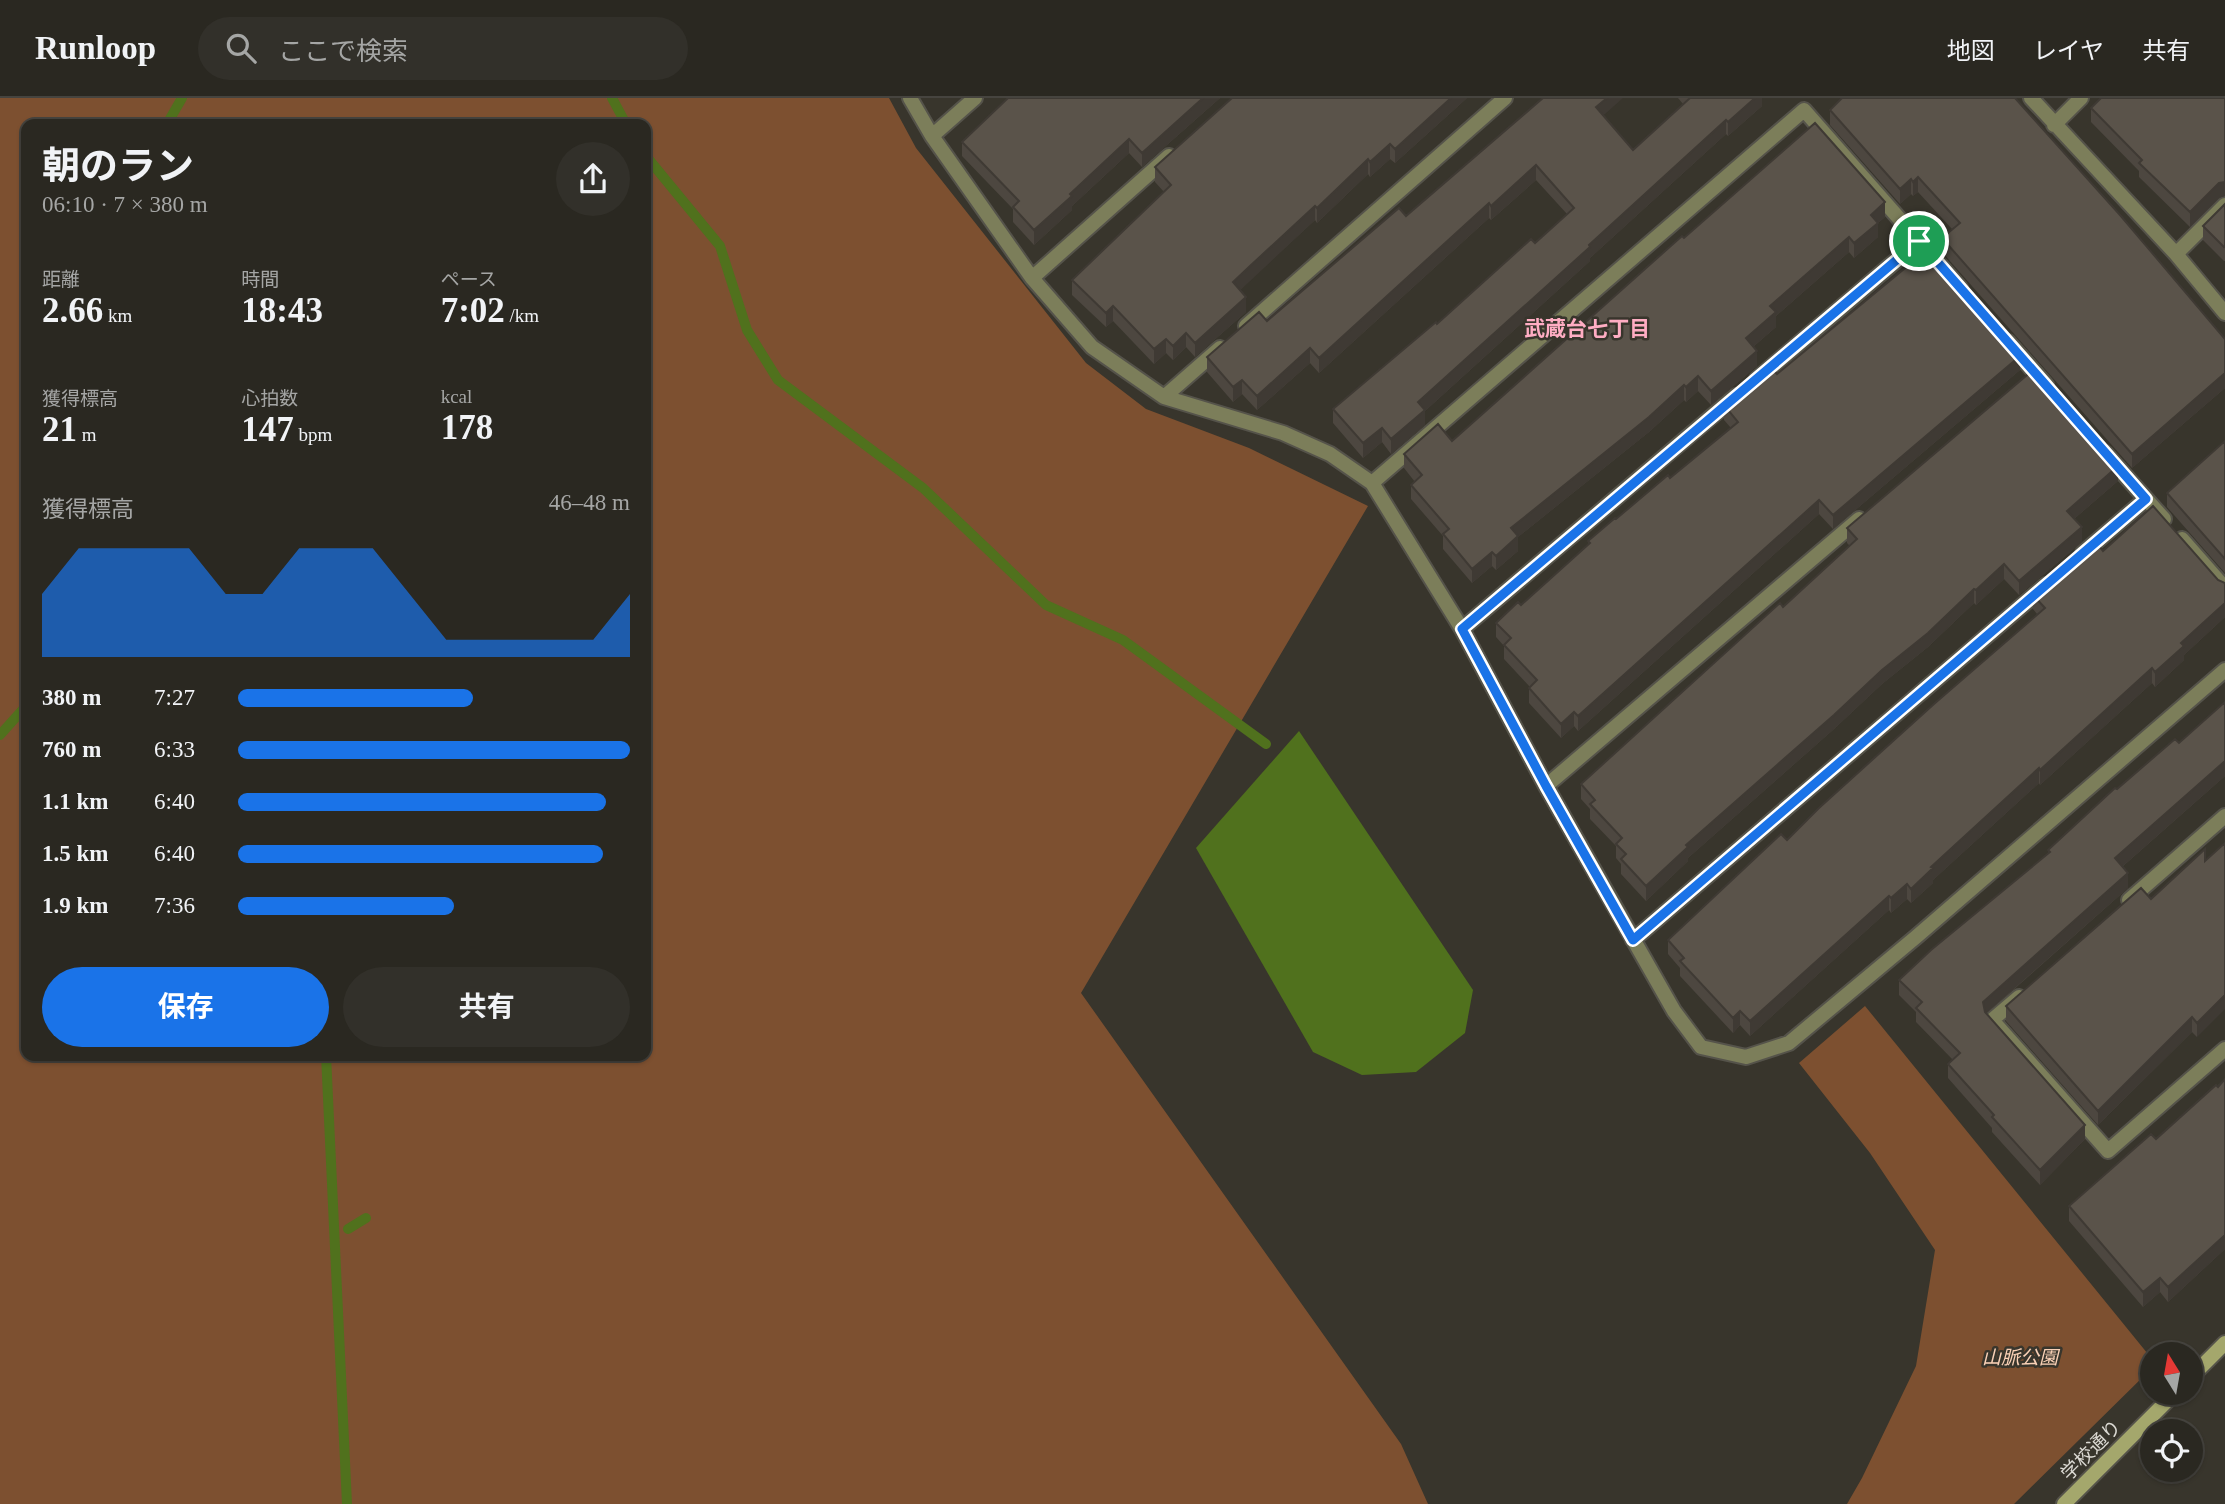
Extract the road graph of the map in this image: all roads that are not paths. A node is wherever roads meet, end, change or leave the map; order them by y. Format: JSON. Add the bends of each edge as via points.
{"nodes":[{"id":1,"x":910,"y":98,"type":"edge"},
{"id":2,"x":975,"y":98,"type":"edge"},
{"id":3,"x":1505,"y":98,"type":"edge"},
{"id":4,"x":2031,"y":98,"type":"edge"},
{"id":5,"x":2081,"y":98,"type":"edge"},
{"id":6,"x":2054,"y":125,"type":"junction"},
{"id":7,"x":932,"y":136,"type":"junction"},
{"id":8,"x":1183,"y":143,"type":"edge"},
{"id":9,"x":2225,"y":205,"type":"edge"},
{"id":10,"x":1919,"y":241,"type":"junction"},
{"id":11,"x":2176,"y":254,"type":"junction"},
{"id":12,"x":1031,"y":278,"type":"junction"},
{"id":13,"x":1972,"y":301,"type":"edge"},
{"id":14,"x":2225,"y":313,"type":"edge"},
{"id":15,"x":1998,"y":331,"type":"edge"},
{"id":16,"x":1164,"y":397,"type":"junction"},
{"id":17,"x":2060,"y":401,"type":"edge"},
{"id":18,"x":2094,"y":440,"type":"edge"},
{"id":19,"x":1372,"y":483,"type":"junction"},
{"id":20,"x":2146,"y":499,"type":"junction"},
{"id":21,"x":1874,"y":506,"type":"edge"},
{"id":22,"x":2073,"y":562,"type":"edge"},
{"id":23,"x":2052,"y":580,"type":"edge"},
{"id":24,"x":2225,"y":588,"type":"edge"},
{"id":25,"x":1462,"y":629,"type":"junction"},
{"id":26,"x":2225,"y":670,"type":"edge"},
{"id":27,"x":1546,"y":786,"type":"junction"},
{"id":28,"x":2225,"y":816,"type":"edge"},
{"id":29,"x":2114,"y":913,"type":"edge"},
{"id":30,"x":1633,"y":940,"type":"junction"},
{"id":31,"x":2033,"y":984,"type":"edge"},
{"id":32,"x":2225,"y":1049,"type":"edge"},
{"id":33,"x":2225,"y":1343,"type":"edge"},
{"id":34,"x":2203,"y":1365,"type":"edge"},
{"id":35,"x":2163,"y":1405,"type":"edge"},
{"id":36,"x":2064,"y":1504,"type":"edge"}],
"edges":[{"from":1,"to":7,"type":"street"},
{"from":2,"to":7,"type":"street"},
{"from":3,"to":16,"type":"street"},
{"from":4,"to":6,"type":"street"},
{"from":5,"to":6,"type":"street"},
{"from":6,"to":11,"type":"street"},
{"from":7,"to":12,"type":"street"},
{"from":8,"to":12,"type":"street"},
{"from":9,"to":11,"type":"street"},
{"from":10,"to":13,"type":"street"},
{"from":10,"to":19,"type":"street","via":[[1804,110]]},
{"from":10,"to":25,"type":"street"},
{"from":11,"to":14,"type":"street"},
{"from":12,"to":16,"type":"street","via":[[1092,347]]},
{"from":15,"to":17,"type":"street","via":[[2028,376]]},
{"from":16,"to":19,"type":"street","via":[[1283,433],[1330,454]]},
{"from":18,"to":20,"type":"street"},
{"from":19,"to":25,"type":"street"},
{"from":20,"to":22,"type":"street"},
{"from":20,"to":24,"type":"street"},
{"from":21,"to":27,"type":"street"},
{"from":23,"to":30,"type":"street"},
{"from":25,"to":27,"type":"street"},
{"from":26,"to":30,"type":"street","via":[[1789,1043],[1746,1057],[1701,1047]]},
{"from":27,"to":30,"type":"street"},
{"from":28,"to":29,"type":"street"},
{"from":31,"to":32,"type":"street","via":[[1992,1020],[2108,1151]]},
{"from":33,"to":34,"type":"street"},
{"from":35,"to":36,"type":"street","name":"学校通り"}]}
